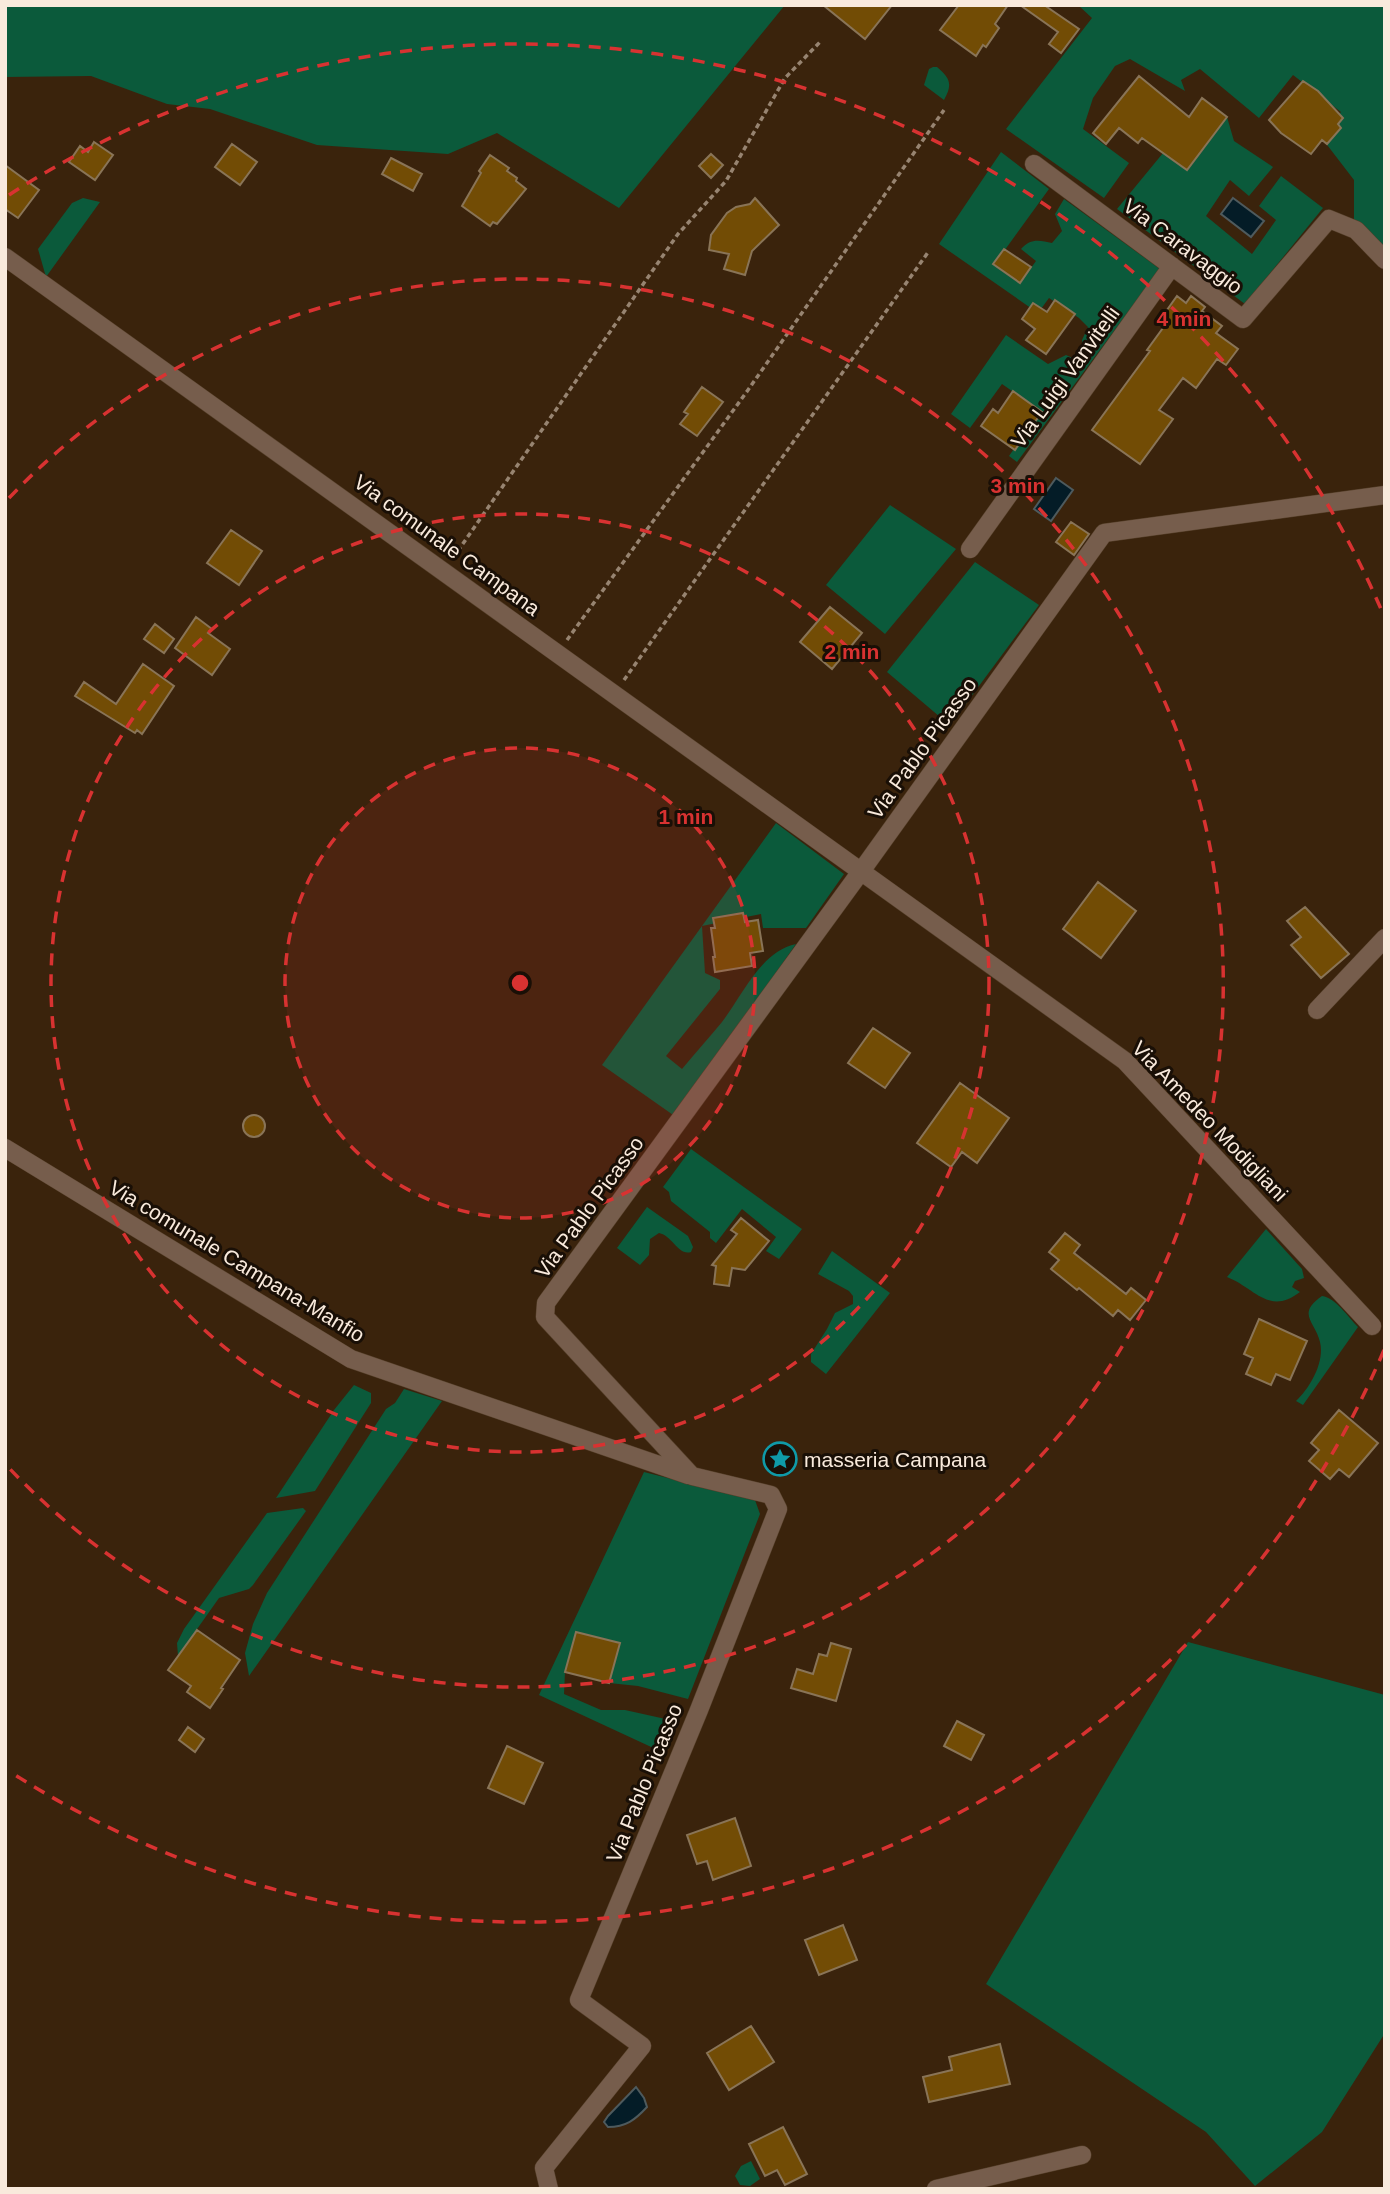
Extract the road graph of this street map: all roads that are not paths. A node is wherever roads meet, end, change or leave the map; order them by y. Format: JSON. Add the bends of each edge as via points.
{"nodes":[{"id":1,"x":1034,"y":164,"type":"dead end"},
{"id":2,"x":5,"y":257,"type":"edge"},
{"id":3,"x":1385,"y":260,"type":"edge"},
{"id":4,"x":1172,"y":266,"type":"junction"},
{"id":5,"x":1385,"y":495,"type":"edge"},
{"id":6,"x":970,"y":549,"type":"dead end"},
{"id":7,"x":862,"y":870,"type":"junction"},
{"id":8,"x":1385,"y":938,"type":"edge"},
{"id":9,"x":1317,"y":1010,"type":"dead end"},
{"id":10,"x":5,"y":1148,"type":"edge"},
{"id":11,"x":1372,"y":1326,"type":"dead end"},
{"id":12,"x":692,"y":1476,"type":"junction"},
{"id":13,"x":1082,"y":2155,"type":"dead end"},
{"id":14,"x":550,"y":2189,"type":"edge"},
{"id":15,"x":936,"y":2189,"type":"edge"}],
"edges":[{"from":1,"to":4,"type":"street","name":"Via Caravaggio"},
{"from":2,"to":7,"type":"street","name":"Via comunale Campana"},
{"from":3,"to":4,"type":"street","name":"Via Caravaggio","via":[[1356,230],[1329,219],[1243,319]]},
{"from":4,"to":6,"type":"street","name":"Via Luigi Vanvitelli"},
{"from":5,"to":7,"type":"street","name":"Via Pablo Picasso","via":[[1104,533]]},
{"from":7,"to":11,"type":"street","name":"Via Amedeo Modigliani","via":[[1125,1061]]},
{"from":7,"to":12,"type":"street","name":"Via Pablo Picasso","via":[[546,1303],[545,1317]]},
{"from":8,"to":9,"type":"street"},
{"from":10,"to":12,"type":"street","name":"Via comunale Campana-Manfio","via":[[351,1359]]},
{"from":12,"to":14,"type":"street","name":"Via Pablo Picasso","via":[[771,1495],[778,1510],[579,2000],[642,2046],[544,2168]]},
{"from":13,"to":15,"type":"street"}]}
